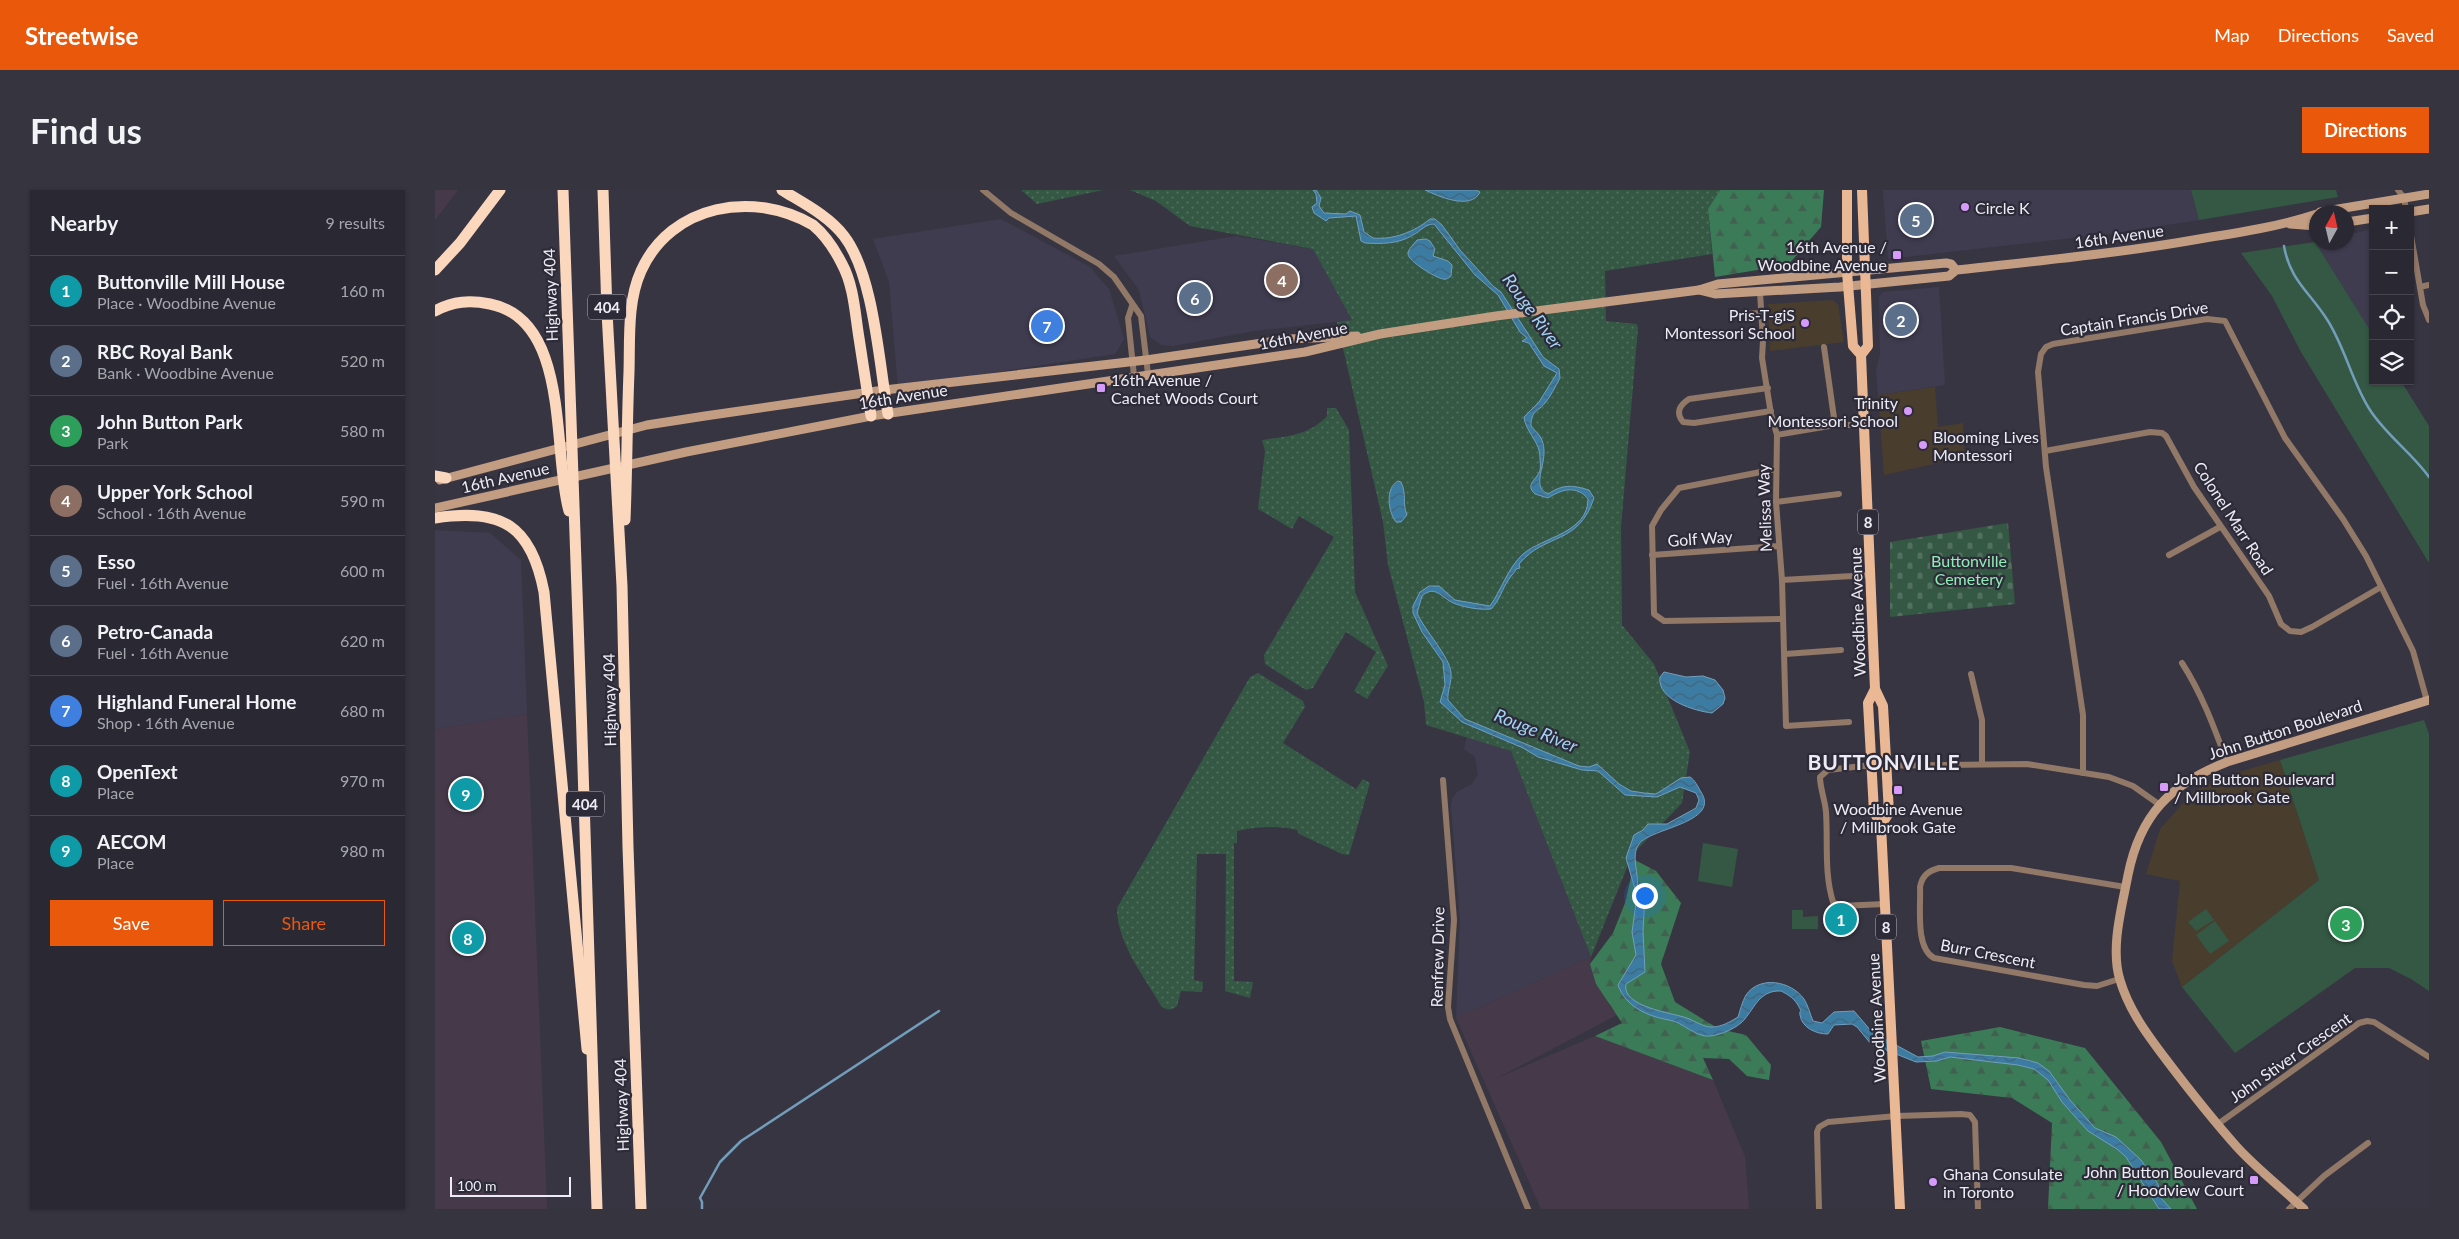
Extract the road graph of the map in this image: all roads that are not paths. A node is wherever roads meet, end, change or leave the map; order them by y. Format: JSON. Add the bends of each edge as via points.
{"nodes":[{"id":1,"x":500,"y":190,"type":"edge"},
{"id":2,"x":563,"y":190,"type":"edge"},
{"id":3,"x":603,"y":190,"type":"edge"},
{"id":4,"x":782,"y":190,"type":"edge"},
{"id":5,"x":983,"y":190,"type":"edge"},
{"id":6,"x":1847,"y":190,"type":"edge"},
{"id":7,"x":1862,"y":190,"type":"edge"},
{"id":8,"x":2398,"y":190,"type":"edge"},
{"id":9,"x":2406,"y":194,"type":"edge"},
{"id":10,"x":2429,"y":194,"type":"edge"},
{"id":11,"x":2354,"y":205,"type":"edge"},
{"id":12,"x":2429,"y":209,"type":"edge"},
{"id":13,"x":2414,"y":211,"type":"edge"},
{"id":14,"x":2309,"y":216,"type":"edge"},
{"id":15,"x":2369,"y":219,"type":"edge"},
{"id":16,"x":2354,"y":221,"type":"edge"},
{"id":17,"x":2284,"y":224,"type":"junction"},
{"id":18,"x":2309,"y":226,"type":"edge"},
{"id":19,"x":2414,"y":250,"type":"edge"},
{"id":20,"x":435,"y":270,"type":"edge"},
{"id":21,"x":1863,"y":270,"type":"junction"},
{"id":22,"x":1956,"y":270,"type":"junction"},
{"id":23,"x":1847,"y":272,"type":"junction"},
{"id":24,"x":1864,"y":285,"type":"junction"},
{"id":25,"x":2429,"y":285,"type":"edge"},
{"id":26,"x":2420,"y":286,"type":"junction"},
{"id":27,"x":1848,"y":287,"type":"junction"},
{"id":28,"x":1699,"y":290,"type":"junction"},
{"id":29,"x":1760,"y":292,"type":"junction"},
{"id":30,"x":1132,"y":306,"type":"junction"},
{"id":31,"x":435,"y":311,"type":"edge"},
{"id":32,"x":1760,"y":313,"type":"junction"},
{"id":33,"x":1732,"y":315,"type":"dead end"},
{"id":34,"x":2429,"y":320,"type":"edge"},
{"id":35,"x":1380,"y":334,"type":"junction"},
{"id":36,"x":1824,"y":347,"type":"dead end"},
{"id":37,"x":1861,"y":355,"type":"junction"},
{"id":38,"x":1146,"y":360,"type":"junction"},
{"id":39,"x":1132,"y":362,"type":"junction"},
{"id":40,"x":1148,"y":374,"type":"junction"},
{"id":41,"x":1134,"y":376,"type":"junction"},
{"id":42,"x":1768,"y":388,"type":"junction"},
{"id":43,"x":884,"y":390,"type":"junction"},
{"id":44,"x":867,"y":392,"type":"junction"},
{"id":45,"x":1771,"y":411,"type":"junction"},
{"id":46,"x":888,"y":414,"type":"junction"},
{"id":47,"x":871,"y":416,"type":"junction"},
{"id":48,"x":1835,"y":424,"type":"junction"},
{"id":49,"x":1863,"y":426,"type":"junction"},
{"id":50,"x":1777,"y":435,"type":"junction"},
{"id":51,"x":2045,"y":451,"type":"junction"},
{"id":52,"x":1776,"y":469,"type":"junction"},
{"id":53,"x":439,"y":478,"type":"edge"},
{"id":54,"x":621,"y":486,"type":"junction"},
{"id":55,"x":569,"y":494,"type":"junction"},
{"id":56,"x":1839,"y":494,"type":"dead end"},
{"id":57,"x":1776,"y":502,"type":"junction"},
{"id":58,"x":435,"y":508,"type":"edge"},
{"id":59,"x":435,"y":518,"type":"edge"},
{"id":60,"x":2220,"y":527,"type":"junction"},
{"id":61,"x":1779,"y":546,"type":"junction"},
{"id":62,"x":1653,"y":555,"type":"junction"},
{"id":63,"x":2169,"y":555,"type":"dead end"},
{"id":64,"x":1870,"y":575,"type":"junction"},
{"id":65,"x":1782,"y":580,"type":"junction"},
{"id":66,"x":2381,"y":587,"type":"junction"},
{"id":67,"x":1783,"y":619,"type":"junction"},
{"id":68,"x":1841,"y":650,"type":"dead end"},
{"id":69,"x":1785,"y":654,"type":"junction"},
{"id":70,"x":2183,"y":663,"type":"dead end"},
{"id":71,"x":1971,"y":674,"type":"dead end"},
{"id":72,"x":1875,"y":689,"type":"junction"},
{"id":73,"x":2428,"y":701,"type":"edge"},
{"id":74,"x":1849,"y":722,"type":"dead end"},
{"id":75,"x":2227,"y":762,"type":"junction"},
{"id":76,"x":1982,"y":763,"type":"junction"},
{"id":77,"x":1873,"y":766,"type":"junction"},
{"id":78,"x":1886,"y":766,"type":"junction"},
{"id":79,"x":2083,"y":773,"type":"junction"},
{"id":80,"x":1443,"y":780,"type":"dead end"},
{"id":81,"x":2160,"y":805,"type":"junction"},
{"id":82,"x":1881,"y":825,"type":"junction"},
{"id":83,"x":2125,"y":888,"type":"junction"},
{"id":84,"x":1885,"y":904,"type":"junction"},
{"id":85,"x":2119,"y":980,"type":"junction"},
{"id":86,"x":2429,"y":1057,"type":"edge"},
{"id":87,"x":594,"y":1116,"type":"junction"},
{"id":88,"x":1897,"y":1116,"type":"junction"},
{"id":89,"x":2219,"y":1124,"type":"junction"},
{"id":90,"x":2368,"y":1143,"type":"dead end"},
{"id":91,"x":2295,"y":1201,"type":"junction"},
{"id":92,"x":597,"y":1209,"type":"edge"},
{"id":93,"x":641,"y":1209,"type":"edge"},
{"id":94,"x":1527,"y":1209,"type":"edge"},
{"id":95,"x":1819,"y":1209,"type":"edge"},
{"id":96,"x":1900,"y":1209,"type":"edge"},
{"id":97,"x":1978,"y":1209,"type":"edge"},
{"id":98,"x":2289,"y":1209,"type":"edge"},
{"id":99,"x":2303,"y":1209,"type":"edge"}],
"edges":[{"from":1,"to":20,"type":"highway"},
{"from":2,"to":55,"type":"highway","name":"Highway 404","number":"404","via":[[571,422]]},
{"from":3,"to":54,"type":"highway","number":"404","via":[[613,424]]},
{"from":4,"to":43,"type":"highway","via":[[825,218],[843,235],[860,263],[869,296]]},
{"from":5,"to":30,"type":"street","via":[[1011,213],[1099,264],[1114,277]]},
{"from":6,"to":23,"type":"main road","name":"Woodbine Avenue","number":"8"},
{"from":7,"to":21,"type":"main road","name":"Woodbine Avenue","number":"8"},
{"from":8,"to":9,"type":"street"},
{"from":9,"to":10,"type":"main road","name":"16th Avenue"},
{"from":9,"to":11,"type":"main road","name":"16th Avenue"},
{"from":12,"to":13,"type":"main road"},
{"from":14,"to":17,"type":"main road","name":"16th Avenue"},
{"from":15,"to":16,"type":"main road"},
{"from":17,"to":18,"type":"main road","name":"16th Avenue"},
{"from":17,"to":22,"type":"main road","name":"16th Avenue","via":[[2106,255]]},
{"from":19,"to":26,"type":"street"},
{"from":21,"to":22,"type":"main road","name":"16th Avenue","via":[[1946,263]]},
{"from":21,"to":23,"type":"main road","name":"16th Avenue"},
{"from":21,"to":24,"type":"main road","name":"Woodbine Avenue","number":"8"},
{"from":22,"to":24,"type":"main road","name":"16th Avenue","via":[[1949,276]]},
{"from":23,"to":27,"type":"main road","name":"Woodbine Avenue","number":"8"},
{"from":23,"to":28,"type":"main road","name":"16th Avenue","via":[[1718,284]]},
{"from":24,"to":27,"type":"main road","name":"16th Avenue"},
{"from":24,"to":37,"type":"main road","name":"Woodbine Avenue","number":"8","via":[[1868,346]]},
{"from":25,"to":26,"type":"street"},
{"from":26,"to":34,"type":"street"},
{"from":27,"to":29,"type":"main road","name":"16th Avenue"},
{"from":27,"to":37,"type":"main road","name":"Woodbine Avenue","number":"8","via":[[1853,346]]},
{"from":28,"to":29,"type":"main road","name":"16th Avenue","via":[[1715,294]]},
{"from":28,"to":35,"type":"main road","name":"16th Avenue"},
{"from":29,"to":32,"type":"street","name":"Melissa Way"},
{"from":30,"to":38,"type":"street","via":[[1141,316]]},
{"from":30,"to":39,"type":"street","via":[[1128,318]]},
{"from":31,"to":55,"type":"highway","via":[[446,305],[471,301],[497,306],[520,318],[541,347],[551,374]]},
{"from":32,"to":33,"type":"street"},
{"from":32,"to":42,"type":"street","name":"Melissa Way","via":[[1761,358]]},
{"from":35,"to":38,"type":"main road","name":"16th Avenue","via":[[1290,339]]},
{"from":35,"to":40,"type":"main road","name":"16th Avenue","via":[[1305,352]]},
{"from":36,"to":48,"type":"street"},
{"from":37,"to":49,"type":"main road","name":"Woodbine Avenue","number":"8"},
{"from":38,"to":39,"type":"main road","name":"16th Avenue"},
{"from":38,"to":40,"type":"street"},
{"from":39,"to":41,"type":"street"},
{"from":39,"to":43,"type":"main road","name":"16th Avenue"},
{"from":40,"to":41,"type":"main road","name":"16th Avenue"},
{"from":41,"to":46,"type":"main road","name":"16th Avenue"},
{"from":42,"to":45,"type":"street","name":"Melissa Way"},
{"from":42,"to":45,"type":"street","via":[[1689,399],[1678,410],[1683,422],[1693,423]]},
{"from":43,"to":44,"type":"main road","name":"16th Avenue"},
{"from":43,"to":46,"type":"highway"},
{"from":44,"to":47,"type":"highway"},
{"from":44,"to":53,"type":"main road","name":"16th Avenue","via":[[647,425]]},
{"from":44,"to":54,"type":"highway","via":[[853,298],[843,266],[828,241],[809,221],[777,205],[747,199],[720,202],[675,224],[657,243],[640,272],[630,316],[627,422]]},
{"from":45,"to":50,"type":"street","name":"Melissa Way"},
{"from":46,"to":47,"type":"main road","name":"16th Avenue"},
{"from":47,"to":58,"type":"main road","name":"16th Avenue","via":[[687,452]]},
{"from":48,"to":49,"type":"street"},
{"from":48,"to":50,"type":"street"},
{"from":49,"to":64,"type":"main road","name":"Woodbine Avenue","number":"8"},
{"from":50,"to":52,"type":"street","name":"Melissa Way"},
{"from":51,"to":60,"type":"street","name":"Colonel Marr Road","via":[[2150,432],[2162,433]]},
{"from":51,"to":66,"type":"street","name":"Captain Francis Drive","via":[[2038,372],[2041,354],[2046,347],[2221,319],[2231,329],[2285,438],[2343,518]]},
{"from":51,"to":79,"type":"street","name":"Captain Francis Drive","via":[[2083,715]]},
{"from":52,"to":57,"type":"street","name":"Melissa Way"},
{"from":52,"to":62,"type":"street","via":[[1679,488],[1652,526]]},
{"from":54,"to":93,"type":"highway","name":"Highway 404","number":"404","via":[[628,847]]},
{"from":55,"to":87,"type":"highway","name":"Highway 404","number":"404","via":[[573,524]]},
{"from":56,"to":57,"type":"street"},
{"from":57,"to":61,"type":"street","name":"Melissa Way"},
{"from":59,"to":87,"type":"highway","via":[[469,514],[485,515],[503,522],[530,545],[539,566]]},
{"from":60,"to":63,"type":"street"},
{"from":60,"to":66,"type":"street","name":"Colonel Marr Road","via":[[2269,596],[2281,624],[2290,631],[2301,632],[2312,627]]},
{"from":61,"to":62,"type":"street","name":"Golf Way"},
{"from":61,"to":65,"type":"street","name":"Melissa Way"},
{"from":62,"to":67,"type":"street","via":[[1654,614],[1664,622]]},
{"from":64,"to":65,"type":"street"},
{"from":64,"to":72,"type":"main road","name":"Woodbine Avenue","number":"8"},
{"from":65,"to":67,"type":"street","name":"Melissa Way"},
{"from":66,"to":73,"type":"street","name":"Captain Francis Drive","via":[[2413,651]]},
{"from":67,"to":69,"type":"street","name":"Melissa Way"},
{"from":68,"to":69,"type":"street"},
{"from":69,"to":74,"type":"street","name":"Melissa Way","via":[[1786,726]]},
{"from":70,"to":75,"type":"street","via":[[2207,707]]},
{"from":71,"to":76,"type":"street","via":[[1982,720]]},
{"from":72,"to":77,"type":"main road","name":"Woodbine Avenue","number":"8","via":[[1869,703]]},
{"from":72,"to":78,"type":"main road","name":"Woodbine Avenue","number":"8","via":[[1883,706]]},
{"from":73,"to":75,"type":"main road","name":"John Button Boulevard"},
{"from":75,"to":81,"type":"main road","name":"John Button Boulevard","via":[[2184,782]]},
{"from":76,"to":78,"type":"street"},
{"from":76,"to":79,"type":"street","via":[[2027,764]]},
{"from":77,"to":78,"type":"street"},
{"from":77,"to":82,"type":"main road","name":"Woodbine Avenue","number":"8","via":[[1874,812]]},
{"from":77,"to":84,"type":"street","via":[[1828,770],[1820,777],[1820,783],[1825,793],[1826,846],[1833,902],[1840,906]]},
{"from":78,"to":82,"type":"main road","name":"Woodbine Avenue","number":"8","via":[[1889,813]]},
{"from":79,"to":81,"type":"street","via":[[2109,777],[2133,786]]},
{"from":80,"to":94,"type":"street","name":"Renfrew Drive","via":[[1454,928],[1450,1019]]},
{"from":81,"to":83,"type":"main road","name":"John Button Boulevard","via":[[2138,838]]},
{"from":82,"to":84,"type":"main road","name":"Woodbine Avenue","number":"8"},
{"from":83,"to":85,"type":"main road","name":"John Button Boulevard","via":[[2117,947]]},
{"from":83,"to":85,"type":"street","name":"Burr Crescent","via":[[1999,867],[1939,868],[1921,880],[1920,888],[1923,946],[1927,955],[2084,985],[2097,986]]},
{"from":84,"to":88,"type":"main road","name":"Woodbine Avenue","number":"8"},
{"from":85,"to":89,"type":"main road","name":"John Button Boulevard","via":[[2136,1016],[2158,1049]]},
{"from":86,"to":89,"type":"street","name":"John Stiver Crescent","via":[[2367,1020]]},
{"from":87,"to":92,"type":"highway","name":"Highway 404","number":"404"},
{"from":88,"to":95,"type":"street","via":[[1828,1122],[1819,1127]]},
{"from":88,"to":96,"type":"main road","name":"Woodbine Avenue","number":"8"},
{"from":88,"to":97,"type":"street","via":[[1961,1114],[1973,1118]]},
{"from":89,"to":91,"type":"main road","name":"John Button Boulevard","via":[[2238,1148]]},
{"from":90,"to":91,"type":"street"},
{"from":91,"to":98,"type":"street"},
{"from":91,"to":99,"type":"main road","name":"John Button Boulevard"}]}
